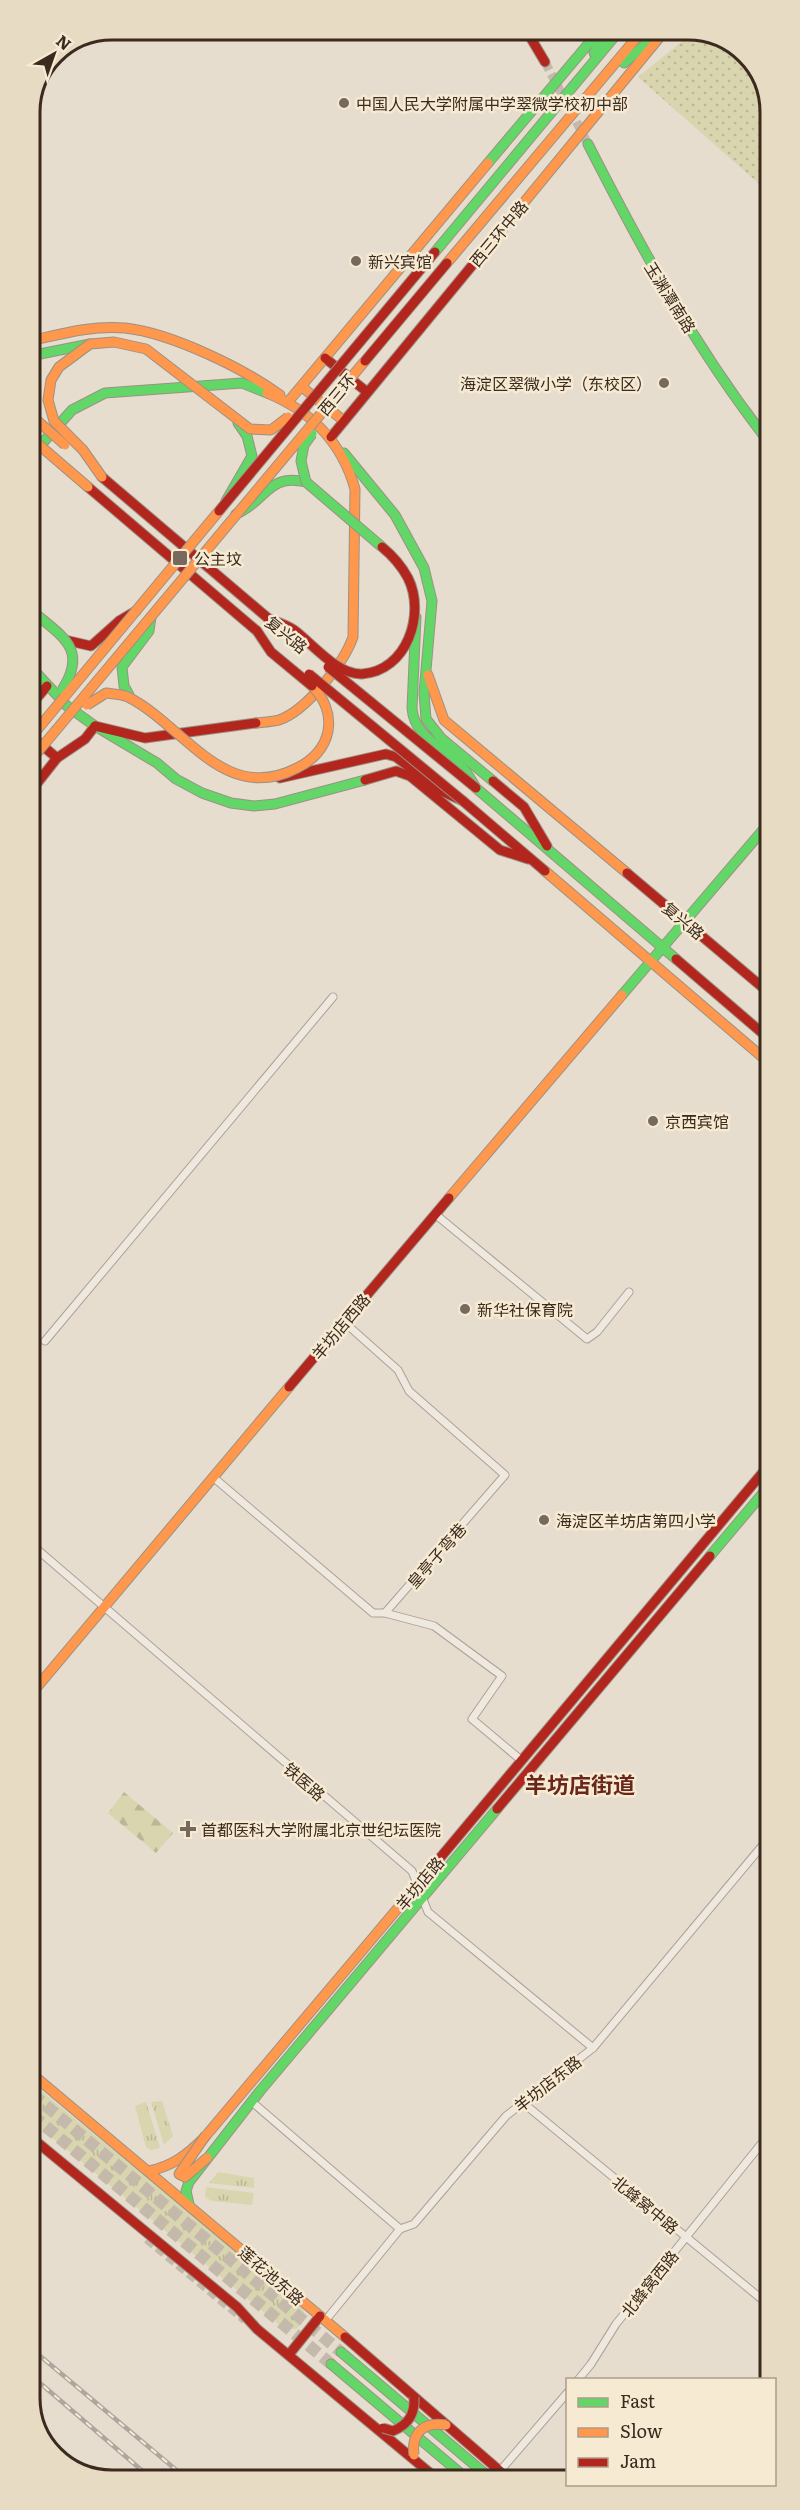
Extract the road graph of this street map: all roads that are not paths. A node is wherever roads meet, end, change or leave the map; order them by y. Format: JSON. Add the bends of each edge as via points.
{"nodes":[{"id":1,"x":532,"y":41,"type":"edge"},
{"id":2,"x":591,"y":41,"type":"edge"},
{"id":3,"x":600,"y":41,"type":"edge"},
{"id":4,"x":611,"y":41,"type":"edge"},
{"id":5,"x":634,"y":41,"type":"edge"},
{"id":6,"x":651,"y":41,"type":"edge"},
{"id":7,"x":655,"y":41,"type":"edge"},
{"id":8,"x":545,"y":62,"type":"tunnel mouth"},
{"id":9,"x":584,"y":73,"type":"junction"},
{"id":10,"x":596,"y":88,"type":"junction"},
{"id":11,"x":588,"y":144,"type":"tunnel mouth"},
{"id":12,"x":41,"y":339,"type":"edge"},
{"id":13,"x":90,"y":344,"type":"junction"},
{"id":14,"x":41,"y":354,"type":"edge"},
{"id":15,"x":325,"y":358,"type":"junction"},
{"id":16,"x":302,"y":387,"type":"junction"},
{"id":17,"x":367,"y":392,"type":"junction"},
{"id":18,"x":313,"y":399,"type":"junction"},
{"id":19,"x":288,"y":402,"type":"junction"},
{"id":20,"x":325,"y":407,"type":"junction"},
{"id":21,"x":344,"y":421,"type":"junction"},
{"id":22,"x":238,"y":423,"type":"junction"},
{"id":23,"x":41,"y":424,"type":"edge"},
{"id":24,"x":760,"y":430,"type":"edge"},
{"id":25,"x":331,"y":437,"type":"junction"},
{"id":26,"x":41,"y":444,"type":"edge"},
{"id":27,"x":41,"y":447,"type":"edge"},
{"id":28,"x":41,"y":456,"type":"edge"},
{"id":29,"x":102,"y":477,"type":"junction"},
{"id":30,"x":306,"y":482,"type":"junction"},
{"id":31,"x":88,"y":487,"type":"junction"},
{"id":32,"x":224,"y":507,"type":"junction"},
{"id":33,"x":236,"y":514,"type":"junction"},
{"id":34,"x":139,"y":609,"type":"junction"},
{"id":35,"x":416,"y":616,"type":"junction"},
{"id":36,"x":151,"y":617,"type":"junction"},
{"id":37,"x":41,"y":619,"type":"edge"},
{"id":38,"x":269,"y":619,"type":"junction"},
{"id":39,"x":257,"y":631,"type":"junction"},
{"id":40,"x":65,"y":640,"type":"junction"},
{"id":41,"x":427,"y":672,"type":"junction"},
{"id":42,"x":41,"y":676,"type":"edge"},
{"id":43,"x":41,"y":679,"type":"edge"},
{"id":44,"x":47,"y":686,"type":"junction"},
{"id":45,"x":41,"y":693,"type":"edge"},
{"id":46,"x":129,"y":695,"type":"junction"},
{"id":47,"x":59,"y":705,"type":"junction"},
{"id":48,"x":69,"y":715,"type":"junction"},
{"id":49,"x":41,"y":726,"type":"edge"},
{"id":50,"x":95,"y":726,"type":"junction"},
{"id":51,"x":41,"y":745,"type":"edge"},
{"id":52,"x":41,"y":748,"type":"edge"},
{"id":53,"x":57,"y":758,"type":"junction"},
{"id":54,"x":41,"y":778,"type":"edge"},
{"id":55,"x":273,"y":779,"type":"junction"},
{"id":56,"x":476,"y":788,"type":"junction"},
{"id":57,"x":464,"y":801,"type":"junction"},
{"id":58,"x":760,"y":833,"type":"edge"},
{"id":59,"x":548,"y":848,"type":"junction"},
{"id":60,"x":533,"y":861,"type":"junction"},
{"id":61,"x":685,"y":921,"type":"junction"},
{"id":62,"x":663,"y":948,"type":"junction"},
{"id":63,"x":651,"y":962,"type":"junction"},
{"id":64,"x":760,"y":985,"type":"edge"},
{"id":65,"x":333,"y":997,"type":"dead end"},
{"id":66,"x":760,"y":1031,"type":"edge"},
{"id":67,"x":760,"y":1055,"type":"edge"},
{"id":68,"x":435,"y":1214,"type":"junction"},
{"id":69,"x":629,"y":1292,"type":"dead end"},
{"id":70,"x":344,"y":1322,"type":"junction"},
{"id":71,"x":45,"y":1341,"type":"dead end"},
{"id":72,"x":760,"y":1476,"type":"edge"},
{"id":73,"x":213,"y":1477,"type":"junction"},
{"id":74,"x":760,"y":1497,"type":"edge"},
{"id":75,"x":41,"y":1553,"type":"edge"},
{"id":76,"x":105,"y":1606,"type":"junction"},
{"id":77,"x":385,"y":1613,"type":"junction"},
{"id":78,"x":41,"y":1682,"type":"edge"},
{"id":79,"x":521,"y":1760,"type":"junction"},
{"id":80,"x":760,"y":1850,"type":"edge"},
{"id":81,"x":417,"y":1886,"type":"junction"},
{"id":82,"x":422,"y":1897,"type":"junction"},
{"id":83,"x":592,"y":2048,"type":"junction"},
{"id":84,"x":41,"y":2083,"type":"edge"},
{"id":85,"x":252,"y":2102,"type":"junction"},
{"id":86,"x":522,"y":2102,"type":"junction"},
{"id":87,"x":206,"y":2135,"type":"junction"},
{"id":88,"x":41,"y":2145,"type":"edge"},
{"id":89,"x":760,"y":2146,"type":"edge"},
{"id":90,"x":207,"y":2158,"type":"junction"},
{"id":91,"x":154,"y":2171,"type":"junction"},
{"id":92,"x":188,"y":2200,"type":"junction"},
{"id":93,"x":400,"y":2229,"type":"junction"},
{"id":94,"x":686,"y":2238,"type":"junction"},
{"id":95,"x":760,"y":2298,"type":"edge"},
{"id":96,"x":237,"y":2307,"type":"junction"},
{"id":97,"x":323,"y":2319,"type":"junction"},
{"id":98,"x":291,"y":2352,"type":"junction"},
{"id":99,"x":341,"y":2352,"type":"tunnel mouth"},
{"id":100,"x":331,"y":2364,"type":"tunnel mouth"},
{"id":101,"x":579,"y":2378,"type":"edge"},
{"id":102,"x":566,"y":2393,"type":"edge"},
{"id":103,"x":414,"y":2397,"type":"junction"},
{"id":104,"x":446,"y":2425,"type":"junction"},
{"id":105,"x":382,"y":2428,"type":"junction"},
{"id":106,"x":414,"y":2455,"type":"junction"},
{"id":107,"x":426,"y":2470,"type":"edge"},
{"id":108,"x":433,"y":2470,"type":"edge"},
{"id":109,"x":456,"y":2470,"type":"edge"},
{"id":110,"x":480,"y":2470,"type":"edge"},
{"id":111,"x":498,"y":2470,"type":"edge"},
{"id":112,"x":508,"y":2470,"type":"edge"}],
"edges":[{"from":1,"to":8,"type":"main road"},
{"from":2,"to":15,"type":"main road"},
{"from":3,"to":9,"type":"main road"},
{"from":4,"to":9,"type":"main road","name":"西三环"},
{"from":5,"to":10,"type":"main road","name":"西三环"},
{"from":6,"to":10,"type":"main road"},
{"from":7,"to":17,"type":"main road","name":"西三环中路"},
{"from":9,"to":18,"type":"main road","name":"西三环","bridge":true},
{"from":10,"to":20,"type":"main road","name":"西三环","bridge":true},
{"from":11,"to":24,"type":"main road","name":"玉渊潭南路","via":[[641,248],[724,381]]},
{"from":12,"to":19,"type":"main road","via":[[105,326],[152,331],[267,385]]},
{"from":13,"to":14,"type":"main road"},
{"from":13,"to":22,"type":"main road","bridge":true,"via":[[114,342],[146,348]]},
{"from":13,"to":29,"type":"main road","bridge":true,"via":[[59,367],[51,380],[48,400],[54,421],[83,450]]},
{"from":15,"to":16,"type":"main road"},
{"from":15,"to":17,"type":"main road"},
{"from":16,"to":19,"type":"main road"},
{"from":16,"to":21,"type":"main road"},
{"from":17,"to":21,"type":"main road","name":"西三环中路"},
{"from":18,"to":22,"type":"main road","bridge":true,"via":[[300,403],[276,430],[257,432]]},
{"from":18,"to":32,"type":"main road","name":"西三环","bridge":true},
{"from":19,"to":25,"type":"main road"},
{"from":19,"to":26,"type":"main road","via":[[230,382],[105,393],[91,396],[71,409]]},
{"from":20,"to":30,"type":"main road","bridge":true,"via":[[323,419],[304,445],[301,461]]},
{"from":20,"to":33,"type":"main road","name":"西三环","bridge":true},
{"from":21,"to":25,"type":"main road","name":"西三环中路"},
{"from":22,"to":32,"type":"main road","bridge":true,"via":[[254,454],[232,486]]},
{"from":23,"to":29,"type":"main road","name":"复兴路","bridge":true},
{"from":25,"to":41,"type":"main road","name":"复兴路","via":[[393,513],[417,550],[431,598]]},
{"from":25,"to":50,"type":"main road","via":[[355,489],[353,638],[347,654],[303,706],[280,720],[145,738]]},
{"from":27,"to":31,"type":"main road","name":"复兴路","bridge":true},
{"from":28,"to":31,"type":"main road","bridge":true},
{"from":29,"to":38,"type":"main road","name":"复兴路"},
{"from":30,"to":33,"type":"main road","via":[[297,478],[277,481],[248,511]]},
{"from":30,"to":35,"type":"main road","bridge":true,"via":[[396,559],[409,580]]},
{"from":31,"to":39,"type":"main road","name":"复兴路"},
{"from":32,"to":34,"type":"main road","name":"西三环","bridge":true},
{"from":33,"to":36,"type":"main road","name":"西三环","bridge":true},
{"from":34,"to":40,"type":"main road","bridge":true,"via":[[120,620],[94,646],[83,647]]},
{"from":34,"to":47,"type":"main road","name":"西三环","bridge":true},
{"from":35,"to":38,"type":"main road","bridge":true,"via":[[397,658],[381,669],[362,674],[341,668],[292,628]]},
{"from":35,"to":56,"type":"main road","bridge":true,"via":[[413,720],[422,733],[462,767]]},
{"from":36,"to":46,"type":"main road","via":[[148,631],[122,667]]},
{"from":36,"to":48,"type":"main road","name":"西三环","bridge":true},
{"from":37,"to":40,"type":"main road","bridge":true},
{"from":38,"to":56,"type":"main road","name":"复兴路","bridge":true},
{"from":39,"to":55,"type":"main road","bridge":true,"via":[[271,652],[320,695],[328,714],[325,740],[316,754]]},
{"from":39,"to":57,"type":"main road","name":"复兴路","bridge":true},
{"from":40,"to":47,"type":"main road","bridge":true,"via":[[72,652],[74,671],[62,688]]},
{"from":41,"to":59,"type":"main road","name":"复兴路","via":[[424,712],[431,728],[515,797]]},
{"from":41,"to":61,"type":"main road","name":"复兴路","via":[[444,720]]},
{"from":42,"to":44,"type":"main road"},
{"from":43,"to":44,"type":"main road","name":"复兴路"},
{"from":44,"to":45,"type":"main road"},
{"from":44,"to":50,"type":"main road","name":"复兴路"},
{"from":46,"to":48,"type":"main road","bridge":true,"via":[[99,693],[84,708]]},
{"from":46,"to":55,"type":"main road","bridge":true,"via":[[221,770],[245,778]]},
{"from":47,"to":49,"type":"main road","name":"西三环","bridge":true},
{"from":48,"to":52,"type":"main road","name":"西三环","bridge":true},
{"from":50,"to":53,"type":"main road","via":[[85,739]]},
{"from":50,"to":60,"type":"main road","name":"复兴路","via":[[176,779],[231,803],[274,804],[396,771],[410,776],[500,850]]},
{"from":51,"to":53,"type":"main road"},
{"from":53,"to":54,"type":"main road"},
{"from":55,"to":57,"type":"main road","bridge":true,"via":[[386,754]]},
{"from":56,"to":59,"type":"main road","name":"复兴路"},
{"from":57,"to":60,"type":"main road","name":"复兴路"},
{"from":58,"to":61,"type":"main road","name":"羊坊店西路"},
{"from":59,"to":62,"type":"main road","name":"复兴路"},
{"from":60,"to":63,"type":"main road","name":"复兴路"},
{"from":61,"to":62,"type":"main road","name":"羊坊店西路"},
{"from":61,"to":64,"type":"main road","name":"复兴路"},
{"from":62,"to":63,"type":"main road","name":"羊坊店西路"},
{"from":62,"to":66,"type":"main road","name":"复兴路"},
{"from":63,"to":67,"type":"main road","name":"复兴路"},
{"from":63,"to":68,"type":"main road","name":"羊坊店西路"},
{"from":65,"to":71,"type":"street"},
{"from":68,"to":69,"type":"street","via":[[587,1339]]},
{"from":68,"to":70,"type":"main road","name":"羊坊店西路"},
{"from":70,"to":73,"type":"main road","name":"羊坊店西路"},
{"from":70,"to":77,"type":"street","name":"皇亭子弯巷","via":[[399,1370],[409,1391],[505,1475]]},
{"from":72,"to":79,"type":"main road","name":"羊坊店路"},
{"from":73,"to":76,"type":"main road","name":"羊坊店西路"},
{"from":73,"to":77,"type":"street","via":[[373,1613]]},
{"from":74,"to":82,"type":"main road","name":"羊坊店路"},
{"from":75,"to":76,"type":"street","name":"铁医路"},
{"from":76,"to":78,"type":"main road","name":"羊坊店西路"},
{"from":76,"to":81,"type":"street","name":"铁医路","via":[[412,1871]]},
{"from":77,"to":79,"type":"street","via":[[434,1626],[502,1676],[472,1719]]},
{"from":79,"to":81,"type":"main road","name":"羊坊店路"},
{"from":80,"to":83,"type":"street","name":"羊坊店东路"},
{"from":81,"to":82,"type":"street","name":"铁医路"},
{"from":81,"to":87,"type":"main road","name":"羊坊店路"},
{"from":82,"to":83,"type":"street","name":"铁医路","via":[[428,1912]]},
{"from":82,"to":85,"type":"main road","name":"羊坊店路"},
{"from":83,"to":86,"type":"street","name":"羊坊店东路"},
{"from":84,"to":91,"type":"main road","name":"莲花池东路"},
{"from":85,"to":90,"type":"main road","name":"羊坊店路"},
{"from":85,"to":93,"type":"street"},
{"from":86,"to":93,"type":"street","name":"羊坊店东路","via":[[414,2224]]},
{"from":86,"to":94,"type":"street","name":"北蜂窝中路"},
{"from":87,"to":90,"type":"main road","bridge":true,"via":[[179,2174],[185,2177]]},
{"from":87,"to":91,"type":"main road","name":"羊坊店路","bridge":true,"via":[[176,2163]]},
{"from":88,"to":96,"type":"main road"},
{"from":89,"to":94,"type":"street","name":"北蜂窝西路"},
{"from":90,"to":92,"type":"main road","name":"羊坊店路","bridge":true,"via":[[189,2181]]},
{"from":91,"to":92,"type":"main road","name":"莲花池东路"},
{"from":92,"to":97,"type":"main road","name":"莲花池东路"},
{"from":93,"to":97,"type":"street","name":"羊坊店东路"},
{"from":94,"to":95,"type":"street","name":"北蜂窝中路"},
{"from":94,"to":101,"type":"street","name":"北蜂窝西路","via":[[616,2324]]},
{"from":96,"to":98,"type":"main road"},
{"from":96,"to":107,"type":"main road","via":[[257,2329]]},
{"from":97,"to":98,"type":"main road"},
{"from":97,"to":103,"type":"main road","name":"莲花池东路"},
{"from":98,"to":105,"type":"main road"},
{"from":99,"to":110,"type":"main road"},
{"from":100,"to":109,"type":"main road"},
{"from":102,"to":112,"type":"street"},
{"from":103,"to":104,"type":"main road","name":"莲花池东路"},
{"from":103,"to":105,"type":"main road","bridge":true,"via":[[416,2409],[410,2421],[393,2431]]},
{"from":104,"to":106,"type":"main road","bridge":true,"via":[[435,2422],[419,2429],[413,2440]]},
{"from":104,"to":111,"type":"main road","name":"莲花池东路"},
{"from":105,"to":106,"type":"main road"},
{"from":106,"to":108,"type":"main road"}]}
